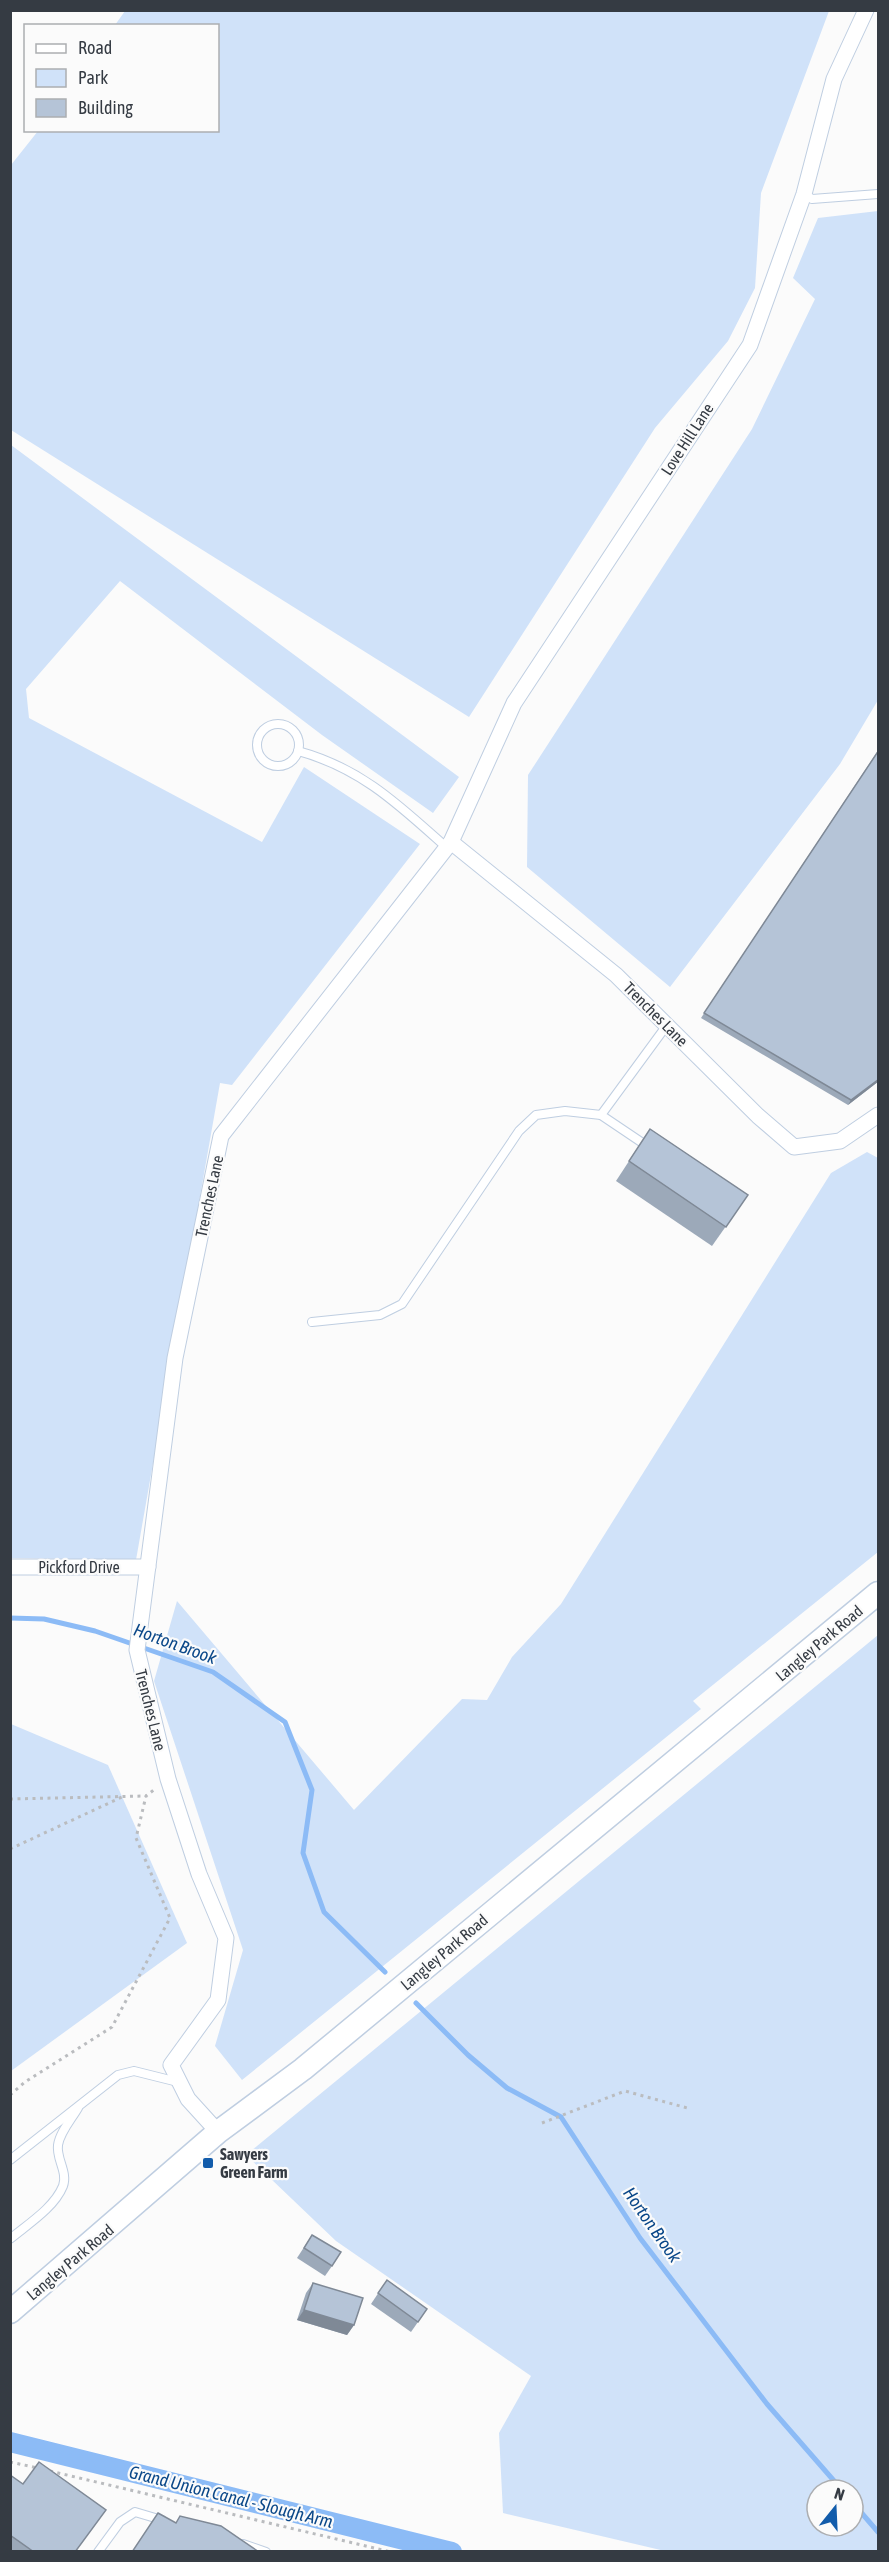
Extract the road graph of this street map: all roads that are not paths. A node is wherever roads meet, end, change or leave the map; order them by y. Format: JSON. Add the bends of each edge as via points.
{"nodes":[{"id":1,"x":866,"y":10,"type":"edge"},
{"id":2,"x":804,"y":194,"type":"junction"},
{"id":3,"x":879,"y":194,"type":"edge"},
{"id":4,"x":298,"y":751,"type":"junction"},
{"id":5,"x":448,"y":845,"type":"junction"},
{"id":6,"x":667,"y":1025,"type":"junction"},
{"id":7,"x":602,"y":1115,"type":"junction"},
{"id":8,"x":879,"y":1115,"type":"edge"},
{"id":9,"x":659,"y":1154,"type":"edge"},
{"id":10,"x":312,"y":1322,"type":"dead end"},
{"id":11,"x":10,"y":1567,"type":"edge"},
{"id":12,"x":148,"y":1567,"type":"junction"},
{"id":13,"x":879,"y":1593,"type":"edge"},
{"id":14,"x":180,"y":2082,"type":"junction"},
{"id":15,"x":82,"y":2102,"type":"junction"},
{"id":16,"x":218,"y":2132,"type":"junction"},
{"id":17,"x":10,"y":2160,"type":"edge"},
{"id":18,"x":10,"y":2239,"type":"edge"},
{"id":19,"x":10,"y":2312,"type":"edge"},
{"id":20,"x":167,"y":2522,"type":"edge"},
{"id":21,"x":232,"y":2541,"type":"edge"},
{"id":22,"x":99,"y":2552,"type":"edge"},
{"id":23,"x":266,"y":2552,"type":"edge"}],
"edges":[{"from":1,"to":2,"type":"street","name":"Love Hill Lane","via":[[834,79]]},
{"from":2,"to":3,"type":"lane","via":[[812,200]]},
{"from":2,"to":5,"type":"street","name":"Love Hill Lane","via":[[750,345],[514,703]]},
{"from":4,"to":4,"type":"lane","via":[[291,762],[272,765],[258,752],[258,738],[273,725],[287,726],[297,737]]},
{"from":4,"to":5,"type":"lane","via":[[328,759],[366,779]]},
{"from":5,"to":6,"type":"street","name":"Trenches Lane","via":[[616,975]]},
{"from":5,"to":12,"type":"street","name":"Trenches Lane","via":[[221,1136],[175,1358]]},
{"from":6,"to":7,"type":"lane"},
{"from":6,"to":8,"type":"street","name":"Trenches Lane","via":[[794,1147],[840,1141]]},
{"from":7,"to":9,"type":"lane"},
{"from":7,"to":10,"type":"lane","via":[[565,1111],[536,1115],[519,1131],[402,1304],[380,1316]]},
{"from":11,"to":12,"type":"street","name":"Pickford Drive"},
{"from":12,"to":14,"type":"street","name":"Trenches Lane","via":[[137,1645],[168,1779],[199,1874],[226,1938],[218,2000],[171,2065]]},
{"from":13,"to":16,"type":"main road","name":"Langley Park Road","via":[[303,2069]]},
{"from":14,"to":15,"type":"lane","via":[[134,2071],[118,2075]]},
{"from":14,"to":16,"type":"street","name":"Trenches Lane","via":[[189,2099]]},
{"from":15,"to":17,"type":"lane"},
{"from":15,"to":18,"type":"lane","via":[[62,2133],[58,2147],[65,2179],[62,2188],[48,2207]]},
{"from":16,"to":19,"type":"main road","name":"Langley Park Road"},
{"from":20,"to":22,"type":"lane","via":[[135,2512],[120,2522]]},
{"from":21,"to":23,"type":"lane"}]}
